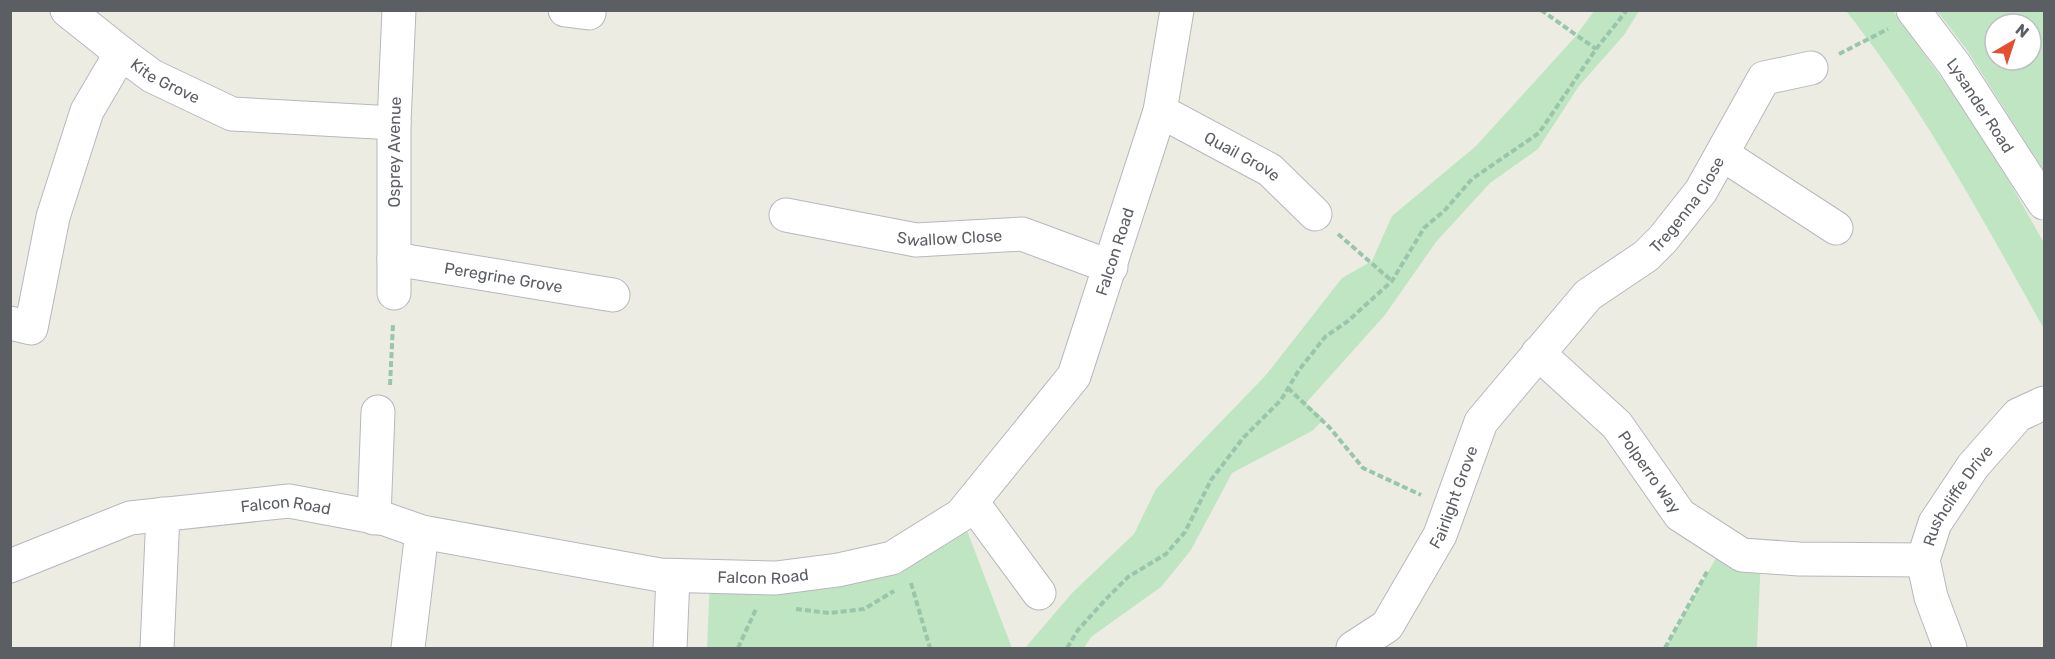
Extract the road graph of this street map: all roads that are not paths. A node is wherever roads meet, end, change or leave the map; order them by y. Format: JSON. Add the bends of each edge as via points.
{"nodes":[{"id":1,"x":67,"y":10,"type":"edge"},
{"id":2,"x":399,"y":10,"type":"edge"},
{"id":3,"x":1177,"y":10,"type":"edge"},
{"id":4,"x":1904,"y":17,"type":"edge"},
{"id":5,"x":121,"y":53,"type":"junction"},
{"id":6,"x":1811,"y":68,"type":"road end"},
{"id":7,"x":1160,"y":111,"type":"junction"},
{"id":8,"x":394,"y":123,"type":"junction"},
{"id":9,"x":1722,"y":154,"type":"junction"},
{"id":10,"x":2044,"y":203,"type":"edge"},
{"id":11,"x":1315,"y":214,"type":"road end"},
{"id":12,"x":786,"y":215,"type":"dead end"},
{"id":13,"x":1836,"y":228,"type":"dead end"},
{"id":14,"x":394,"y":259,"type":"junction"},
{"id":15,"x":1111,"y":267,"type":"junction"},
{"id":16,"x":394,"y":293,"type":"dead end"},
{"id":17,"x":612,"y":295,"type":"dead end"},
{"id":18,"x":21,"y":325,"type":"edge"},
{"id":19,"x":1544,"y":347,"type":"junction"},
{"id":20,"x":2044,"y":403,"type":"edge"},
{"id":21,"x":378,"y":412,"type":"dead end"},
{"id":22,"x":972,"y":502,"type":"junction"},
{"id":23,"x":163,"y":514,"type":"junction"},
{"id":24,"x":374,"y":518,"type":"junction"},
{"id":25,"x":422,"y":532,"type":"junction"},
{"id":26,"x":1923,"y":560,"type":"junction"},
{"id":27,"x":10,"y":566,"type":"edge"},
{"id":28,"x":673,"y":576,"type":"junction"},
{"id":29,"x":1039,"y":593,"type":"dead end"},
{"id":30,"x":157,"y":648,"type":"edge"},
{"id":31,"x":408,"y":648,"type":"edge"},
{"id":32,"x":670,"y":648,"type":"edge"},
{"id":33,"x":1353,"y":648,"type":"edge"},
{"id":34,"x":1950,"y":648,"type":"edge"}],
"edges":[{"from":1,"to":5,"type":"street"},
{"from":2,"to":8,"type":"street","name":"Osprey Avenue"},
{"from":3,"to":7,"type":"street","name":"Falcon Road"},
{"from":4,"to":10,"type":"street","name":"Lysander Road","via":[[1954,64]]},
{"from":5,"to":8,"type":"street","name":"Kite Grove","via":[[152,76],[232,114]]},
{"from":5,"to":18,"type":"street","name":"Kite Grove","via":[[87,111]]},
{"from":6,"to":9,"type":"street","name":"Tregenna Close","via":[[1764,78]]},
{"from":7,"to":11,"type":"street","name":"Quail Grove","via":[[1270,170]]},
{"from":7,"to":15,"type":"street","name":"Falcon Road"},
{"from":8,"to":14,"type":"street","name":"Osprey Avenue"},
{"from":9,"to":13,"type":"street"},
{"from":9,"to":19,"type":"street","name":"Tregenna Close","via":[[1701,191],[1663,239],[1646,256],[1588,295]]},
{"from":12,"to":15,"type":"street","name":"Swallow Close","via":[[916,240],[1022,234]]},
{"from":14,"to":16,"type":"street","name":"Osprey Avenue"},
{"from":14,"to":17,"type":"street","name":"Peregrine Grove"},
{"from":15,"to":22,"type":"street","name":"Falcon Road","via":[[1074,376]]},
{"from":19,"to":26,"type":"street","name":"Polperro Way","via":[[1617,425],[1680,515],[1742,555]]},
{"from":19,"to":33,"type":"street","name":"Fairlight Grove","via":[[1481,422],[1440,535],[1387,626]]},
{"from":20,"to":26,"type":"street","name":"Rushcliffe Drive","via":[[2018,415],[1973,466],[1935,522]]},
{"from":21,"to":24,"type":"street"},
{"from":22,"to":28,"type":"street","name":"Falcon Road","via":[[961,515],[892,558],[776,578]]},
{"from":22,"to":29,"type":"street"},
{"from":23,"to":24,"type":"street","name":"Falcon Road","via":[[289,501]]},
{"from":23,"to":27,"type":"street","name":"Falcon Road","via":[[130,518]]},
{"from":23,"to":30,"type":"street"},
{"from":24,"to":25,"type":"street","name":"Falcon Road"},
{"from":25,"to":28,"type":"street","name":"Falcon Road"},
{"from":25,"to":31,"type":"street"},
{"from":26,"to":34,"type":"street","name":"Rushcliffe Drive","via":[[1931,597]]},
{"from":28,"to":32,"type":"street"}]}
